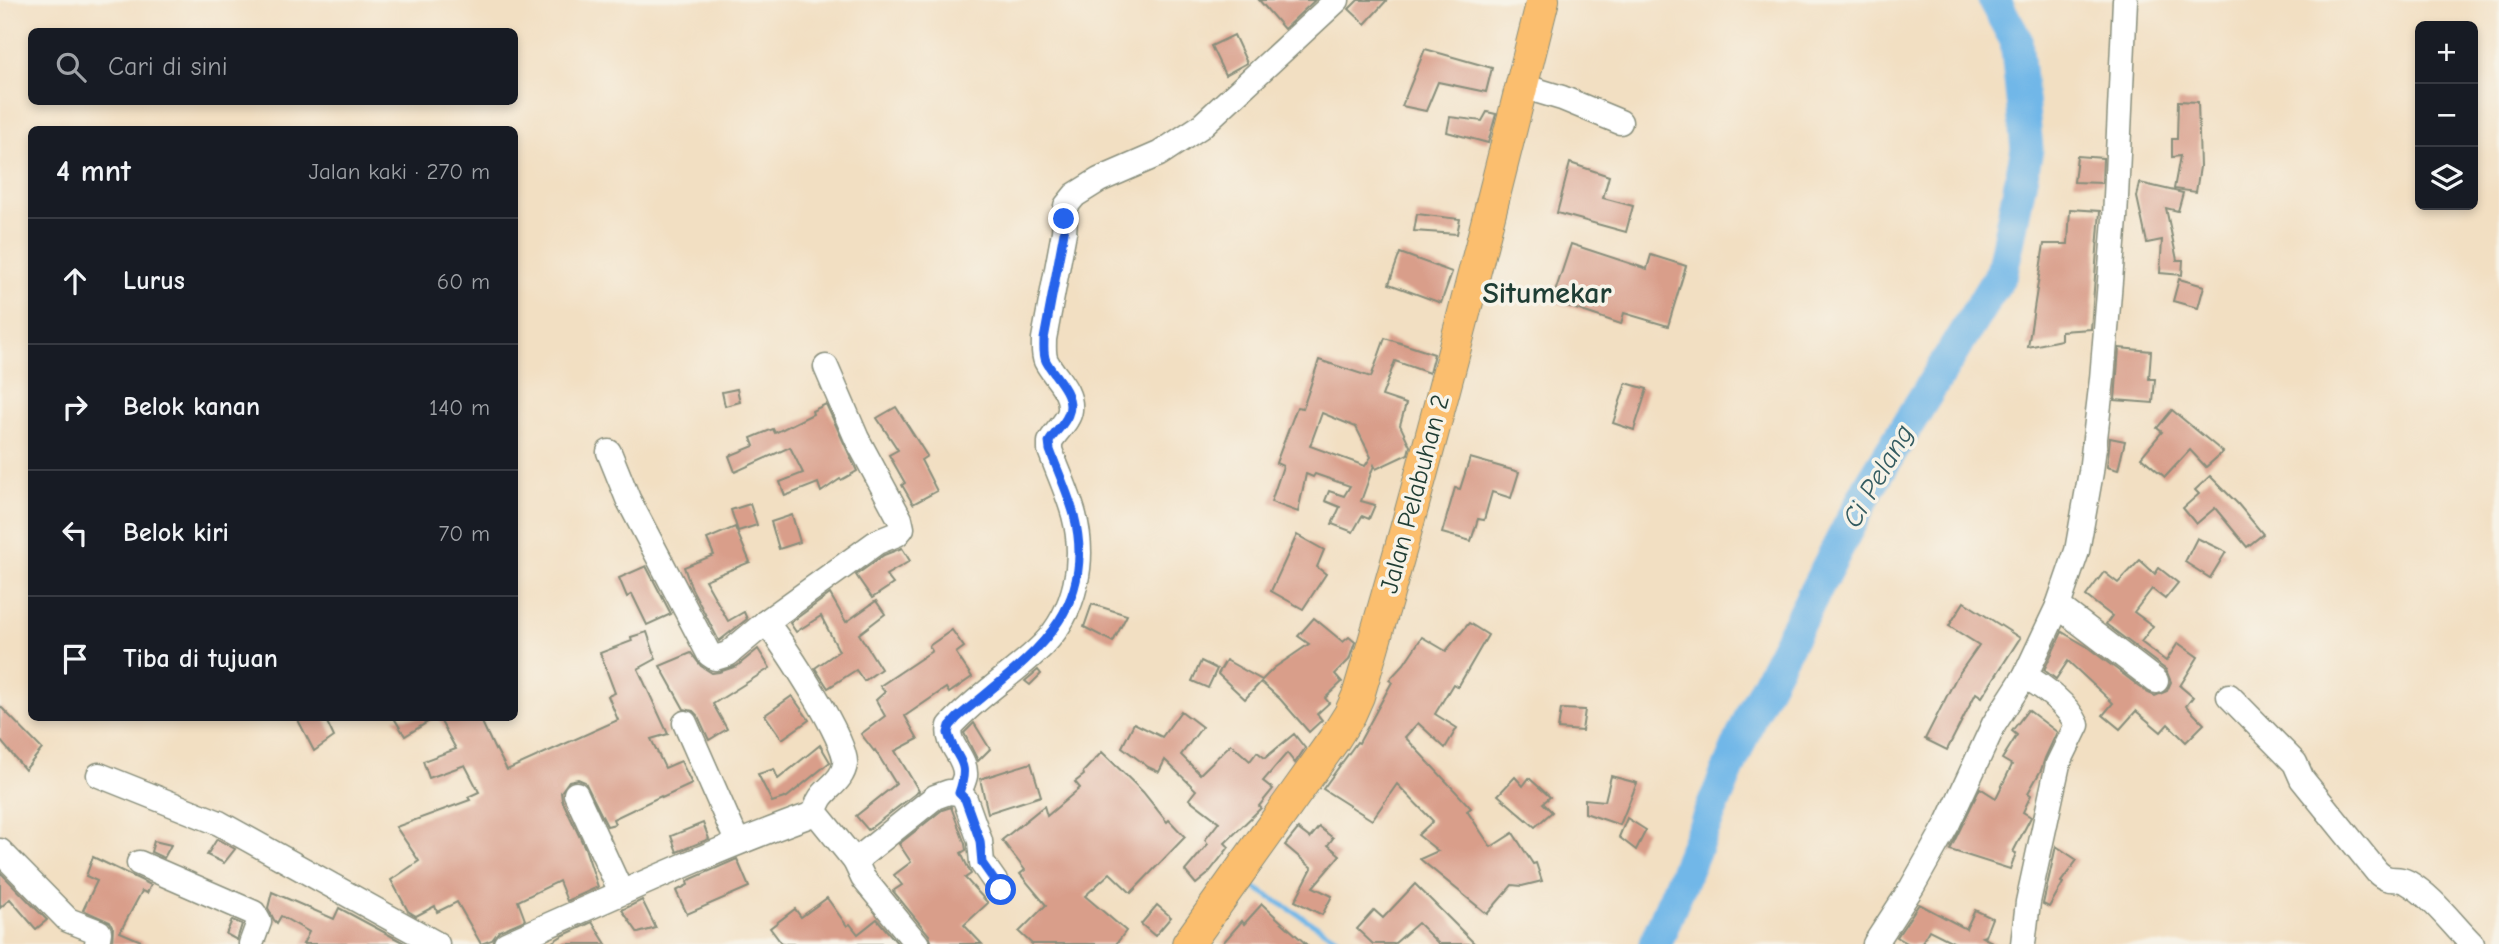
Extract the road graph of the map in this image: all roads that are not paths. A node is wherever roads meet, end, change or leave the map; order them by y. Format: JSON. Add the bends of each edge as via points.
{"nodes":[{"id":1,"x":1337,"y":0,"type":"edge"},
{"id":2,"x":1543,"y":0,"type":"edge"},
{"id":3,"x":2125,"y":0,"type":"edge"},
{"id":4,"x":1522,"y":86,"type":"junction"},
{"id":5,"x":1620,"y":122,"type":"dead end"},
{"id":6,"x":826,"y":367,"type":"dead end"},
{"id":7,"x":609,"y":452,"type":"dead end"},
{"id":8,"x":2058,"y":606,"type":"junction"},
{"id":9,"x":766,"y":622,"type":"junction"},
{"id":10,"x":2025,"y":676,"type":"junction"},
{"id":11,"x":2156,"y":681,"type":"dead end"},
{"id":12,"x":2229,"y":696,"type":"dead end"},
{"id":13,"x":685,"y":723,"type":"dead end"},
{"id":14,"x":99,"y":775,"type":"dead end"},
{"id":15,"x":959,"y":793,"type":"junction"},
{"id":16,"x":576,"y":794,"type":"dead end"},
{"id":17,"x":816,"y":813,"type":"junction"},
{"id":18,"x":737,"y":841,"type":"junction"},
{"id":19,"x":0,"y":851,"type":"edge"},
{"id":20,"x":855,"y":861,"type":"junction"},
{"id":21,"x":139,"y":863,"type":"dead end"},
{"id":22,"x":1001,"y":890,"type":"dead end"},
{"id":23,"x":621,"y":892,"type":"junction"},
{"id":24,"x":97,"y":944,"type":"edge"},
{"id":25,"x":251,"y":944,"type":"edge"},
{"id":26,"x":437,"y":944,"type":"edge"},
{"id":27,"x":506,"y":944,"type":"edge"},
{"id":28,"x":917,"y":944,"type":"edge"},
{"id":29,"x":1188,"y":944,"type":"edge"},
{"id":30,"x":1875,"y":944,"type":"edge"},
{"id":31,"x":2023,"y":944,"type":"edge"},
{"id":32,"x":2472,"y":944,"type":"edge"}],
"edges":[{"from":1,"to":15,"type":"street","via":[[1200,127],[1159,154],[1087,187],[1066,206],[1044,353],[1069,402],[1068,416],[1049,442],[1074,516],[1077,584],[1045,643],[950,726],[949,738],[964,766]]},
{"from":2,"to":4,"type":"main road","name":"Jalan Pelabuhan 2"},
{"from":3,"to":8,"type":"street","via":[[2115,219],[2098,426],[2077,551]]},
{"from":4,"to":5,"type":"street"},
{"from":4,"to":29,"type":"main road","name":"Jalan Pelabuhan 2","via":[[1443,395],[1358,696],[1333,741]]},
{"from":6,"to":9,"type":"street","via":[[902,528]]},
{"from":7,"to":9,"type":"street","via":[[628,499],[709,654],[715,658],[728,654]]},
{"from":8,"to":10,"type":"street"},
{"from":8,"to":11,"type":"street"},
{"from":9,"to":17,"type":"street","via":[[798,669],[846,760],[841,775],[822,793]]},
{"from":10,"to":30,"type":"street","via":[[1994,724],[1948,824]]},
{"from":10,"to":31,"type":"street","via":[[2057,701],[2077,725],[2058,764]]},
{"from":12,"to":32,"type":"street","via":[[2295,763],[2302,779],[2377,872],[2417,889]]},
{"from":13,"to":18,"type":"street"},
{"from":14,"to":26,"type":"street","via":[[219,824]]},
{"from":15,"to":20,"type":"street","via":[[936,797]]},
{"from":15,"to":22,"type":"street","via":[[980,841],[982,863]]},
{"from":16,"to":23,"type":"street"},
{"from":17,"to":18,"type":"street"},
{"from":17,"to":20,"type":"street"},
{"from":18,"to":23,"type":"street"},
{"from":19,"to":24,"type":"street","via":[[68,920],[99,932]]},
{"from":20,"to":28,"type":"street","via":[[863,878]]},
{"from":21,"to":25,"type":"street","via":[[254,913],[259,922]]},
{"from":23,"to":27,"type":"street"}]}
